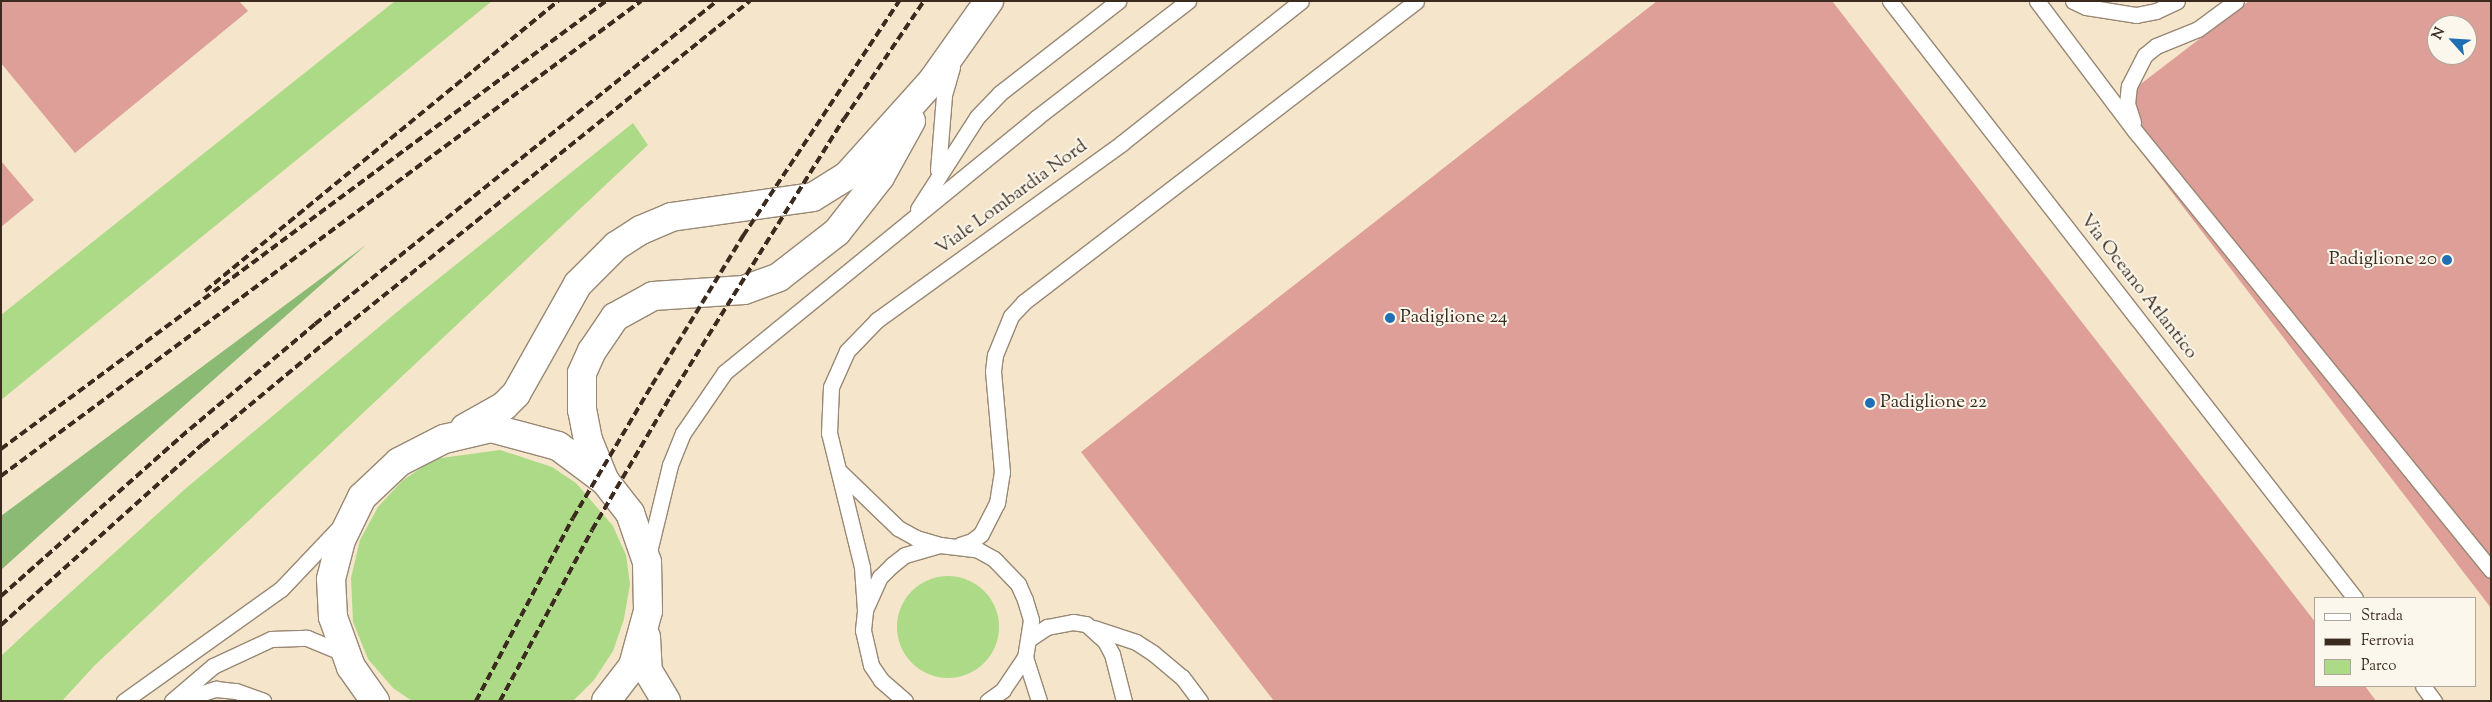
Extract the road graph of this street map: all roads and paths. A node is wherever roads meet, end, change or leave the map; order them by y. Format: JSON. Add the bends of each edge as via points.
{"nodes":[{"id":1,"x":989,"y":1,"type":"edge"},
{"id":2,"x":1118,"y":1,"type":"edge"},
{"id":3,"x":1188,"y":1,"type":"edge"},
{"id":4,"x":1301,"y":1,"type":"edge"},
{"id":5,"x":1416,"y":1,"type":"edge"},
{"id":6,"x":1890,"y":1,"type":"edge"},
{"id":7,"x":2037,"y":1,"type":"edge"},
{"id":8,"x":2073,"y":1,"type":"edge"},
{"id":9,"x":2178,"y":1,"type":"edge"},
{"id":10,"x":2236,"y":1,"type":"edge"},
{"id":11,"x":970,"y":28,"type":"junction"},
{"id":12,"x":933,"y":80,"type":"junction"},
{"id":13,"x":2135,"y":131,"type":"junction"},
{"id":14,"x":931,"y":190,"type":"junction"},
{"id":15,"x":905,"y":226,"type":"junction"},
{"id":16,"x":444,"y":439,"type":"junction"},
{"id":17,"x":839,"y":472,"type":"junction"},
{"id":18,"x":605,"y":481,"type":"junction"},
{"id":19,"x":362,"y":497,"type":"junction"},
{"id":20,"x":940,"y":545,"type":"junction"},
{"id":21,"x":960,"y":545,"type":"junction"},
{"id":22,"x":647,"y":562,"type":"junction"},
{"id":23,"x":2491,"y":570,"type":"edge"},
{"id":24,"x":2354,"y":597,"type":"edge"},
{"id":25,"x":865,"y":610,"type":"junction"},
{"id":26,"x":648,"y":611,"type":"junction"},
{"id":27,"x":1086,"y":624,"type":"junction"},
{"id":28,"x":1030,"y":639,"type":"junction"},
{"id":29,"x":1025,"y":657,"type":"junction"},
{"id":30,"x":348,"y":661,"type":"junction"},
{"id":31,"x":2424,"y":687,"type":"edge"},
{"id":32,"x":124,"y":701,"type":"edge"},
{"id":33,"x":172,"y":701,"type":"edge"},
{"id":34,"x":178,"y":701,"type":"edge"},
{"id":35,"x":263,"y":701,"type":"edge"},
{"id":36,"x":358,"y":701,"type":"edge"},
{"id":37,"x":375,"y":701,"type":"edge"},
{"id":38,"x":606,"y":701,"type":"edge"},
{"id":39,"x":666,"y":701,"type":"edge"},
{"id":40,"x":905,"y":701,"type":"edge"},
{"id":41,"x":988,"y":701,"type":"edge"},
{"id":42,"x":1039,"y":701,"type":"edge"},
{"id":43,"x":1124,"y":701,"type":"edge"},
{"id":44,"x":1200,"y":701,"type":"edge"},
{"id":45,"x":2434,"y":701,"type":"edge"}],
"edges":[{"from":1,"to":11,"type":"street"},
{"from":2,"to":14,"type":"lane","via":[[1000,93],[960,138]]},
{"from":3,"to":15,"type":"lane","via":[[1036,118]]},
{"from":4,"to":17,"type":"lane","name":"Viale Lombardia Nord","via":[[1122,143],[860,334],[838,367],[831,386],[829,433]]},
{"from":5,"to":21,"type":"lane","via":[[1024,302],[1011,316],[997,348],[993,371],[1002,472],[997,503],[981,534],[972,542]]},
{"from":6,"to":24,"type":"lane","name":"Via Oceano Atlantico"},
{"from":7,"to":13,"type":"lane"},
{"from":8,"to":9,"type":"lane","via":[[2086,7],[2136,14],[2156,11]]},
{"from":10,"to":13,"type":"lane","via":[[2198,29],[2156,46],[2146,55],[2129,86],[2127,104]]},
{"from":11,"to":12,"type":"street"},
{"from":11,"to":14,"type":"lane","via":[[948,77],[942,110],[942,146]]},
{"from":12,"to":16,"type":"street","via":[[847,176],[832,188],[813,197],[671,217],[616,246],[578,284],[516,394],[504,406]]},
{"from":12,"to":18,"type":"street","via":[[880,177],[837,232],[796,265],[779,277],[744,290],[653,296],[615,317],[592,351],[582,382],[582,410],[588,440]]},
{"from":13,"to":23,"type":"lane"},
{"from":14,"to":15,"type":"lane"},
{"from":15,"to":22,"type":"lane","via":[[725,372],[684,433],[670,465]]},
{"from":16,"to":18,"type":"street","via":[[491,428],[534,439],[558,446]]},
{"from":16,"to":19,"type":"street","via":[[399,462]]},
{"from":17,"to":20,"type":"lane","via":[[898,528],[916,538]]},
{"from":17,"to":25,"type":"lane","name":"Viale Lombardia Nord","via":[[862,567]]},
{"from":18,"to":22,"type":"street","via":[[630,513]]},
{"from":19,"to":30,"type":"street","via":[[341,540],[332,579],[333,617]]},
{"from":19,"to":32,"type":"lane","via":[[326,546],[281,589]]},
{"from":20,"to":21,"type":"lane"},
{"from":20,"to":25,"type":"lane","via":[[905,555],[892,565],[880,577]]},
{"from":21,"to":28,"type":"lane","via":[[994,559],[1018,584],[1031,620]]},
{"from":22,"to":26,"type":"street"},
{"from":25,"to":40,"type":"lane","name":"Viale Lombardia Nord","via":[[863,630],[871,665],[881,680]]},
{"from":26,"to":38,"type":"street","via":[[633,666]]},
{"from":26,"to":39,"type":"street","via":[[645,644],[648,671]]},
{"from":27,"to":28,"type":"lane","via":[[1054,625]]},
{"from":27,"to":43,"type":"lane","via":[[1105,641],[1112,654]]},
{"from":27,"to":44,"type":"lane","via":[[1136,642],[1153,653],[1182,678]]},
{"from":28,"to":29,"type":"lane"},
{"from":29,"to":41,"type":"lane","via":[[1003,690]]},
{"from":29,"to":42,"type":"lane"},
{"from":30,"to":33,"type":"lane","via":[[307,638],[271,639],[213,666]]},
{"from":30,"to":36,"type":"street"},
{"from":30,"to":37,"type":"street"},
{"from":31,"to":45,"type":"lane"},
{"from":34,"to":35,"type":"lane","via":[[216,689],[236,691]]}]}
